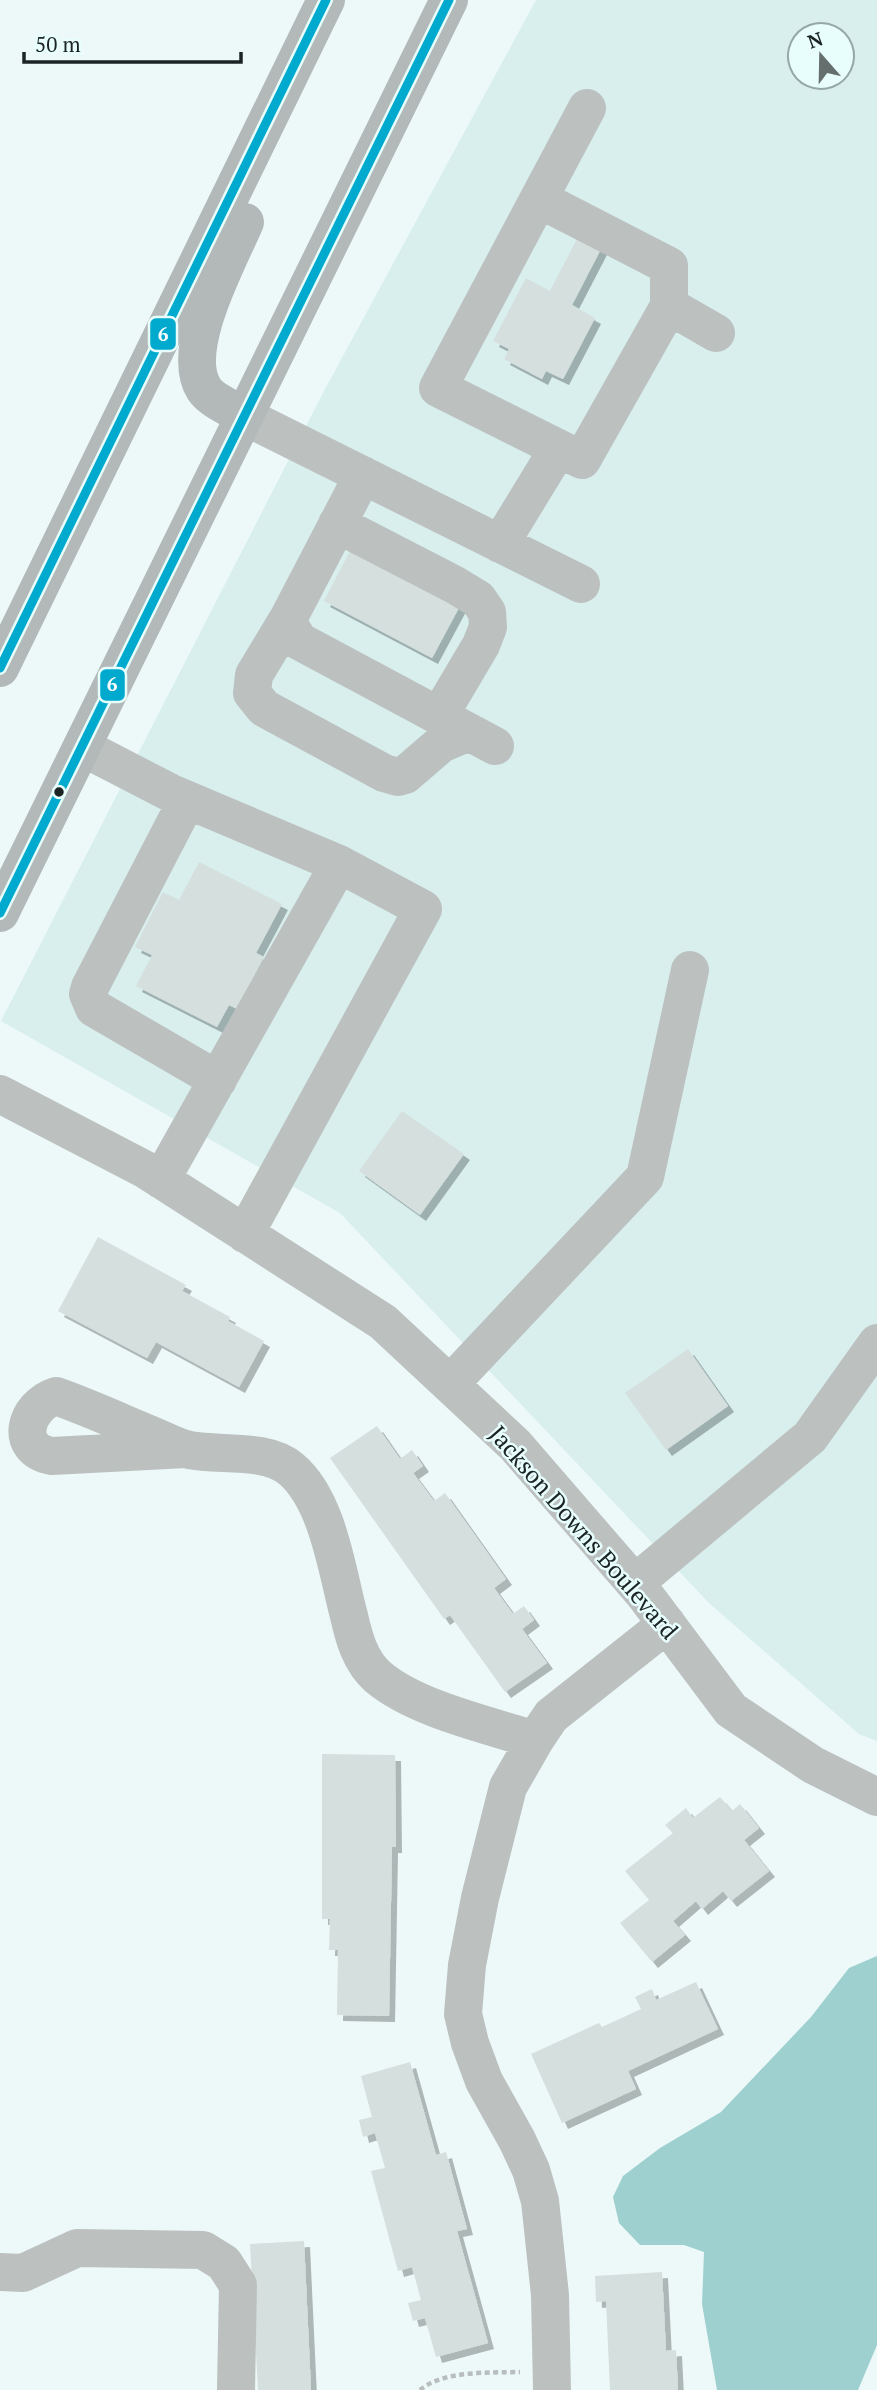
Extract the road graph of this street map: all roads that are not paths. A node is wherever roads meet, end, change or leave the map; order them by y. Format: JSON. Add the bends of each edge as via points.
{"nodes":[{"id":1,"x":326,"y":0,"type":"edge"},
{"id":2,"x":449,"y":0,"type":"edge"},
{"id":3,"x":298,"y":57,"type":"junction"},
{"id":4,"x":587,"y":108,"type":"dead end"},
{"id":5,"x":539,"y":199,"type":"junction"},
{"id":6,"x":669,"y":306,"type":"junction"},
{"id":7,"x":716,"y":333,"type":"dead end"},
{"id":8,"x":244,"y":416,"type":"junction"},
{"id":9,"x":558,"y":449,"type":"junction"},
{"id":10,"x":363,"y":475,"type":"junction"},
{"id":11,"x":337,"y":524,"type":"junction"},
{"id":12,"x":500,"y":544,"type":"junction"},
{"id":13,"x":581,"y":584,"type":"dead end"},
{"id":14,"x":289,"y":617,"type":"junction"},
{"id":15,"x":0,"y":668,"type":"edge"},
{"id":16,"x":467,"y":731,"type":"junction"},
{"id":17,"x":82,"y":747,"type":"junction"},
{"id":18,"x":187,"y":800,"type":"junction"},
{"id":19,"x":339,"y":864,"type":"junction"},
{"id":20,"x":0,"y":913,"type":"edge"},
{"id":21,"x":690,"y":970,"type":"dead end"},
{"id":22,"x":218,"y":1080,"type":"junction"},
{"id":23,"x":0,"y":1094,"type":"edge"},
{"id":24,"x":161,"y":1180,"type":"junction"},
{"id":25,"x":245,"y":1234,"type":"junction"},
{"id":26,"x":877,"y":1343,"type":"edge"},
{"id":27,"x":450,"y":1384,"type":"junction"},
{"id":28,"x":186,"y":1449,"type":"dead end"},
{"id":29,"x":635,"y":1583,"type":"junction"},
{"id":30,"x":667,"y":1624,"type":"junction"},
{"id":31,"x":535,"y":1740,"type":"junction"},
{"id":32,"x":877,"y":1797,"type":"edge"},
{"id":33,"x":0,"y":2272,"type":"edge"},
{"id":34,"x":552,"y":2381,"type":"edge"},
{"id":35,"x":236,"y":2390,"type":"edge"}],
"edges":[{"from":1,"to":3,"type":"main road"},
{"from":2,"to":8,"type":"main road"},
{"from":3,"to":8,"type":"main road","via":[[282,133],[202,324],[196,352],[205,391]]},
{"from":3,"to":15,"type":"main road"},
{"from":4,"to":5,"type":"street"},
{"from":5,"to":6,"type":"street","via":[[669,266]]},
{"from":5,"to":9,"type":"street","via":[[438,388]]},
{"from":6,"to":7,"type":"street"},
{"from":6,"to":9,"type":"street","via":[[582,460]]},
{"from":8,"to":10,"type":"street"},
{"from":8,"to":17,"type":"main road"},
{"from":9,"to":12,"type":"street"},
{"from":10,"to":11,"type":"street"},
{"from":10,"to":12,"type":"street"},
{"from":11,"to":14,"type":"street"},
{"from":11,"to":16,"type":"street","via":[[455,585],[478,599],[487,612]]},
{"from":12,"to":13,"type":"street"},
{"from":14,"to":16,"type":"street","via":[[299,641]]},
{"from":14,"to":16,"type":"street","via":[[254,675],[251,693],[264,708],[398,777],[441,744]]},
{"from":17,"to":18,"type":"street"},
{"from":17,"to":20,"type":"main road"},
{"from":18,"to":19,"type":"street"},
{"from":18,"to":22,"type":"street","via":[[88,994],[94,1008]]},
{"from":19,"to":22,"type":"street"},
{"from":19,"to":25,"type":"street","via":[[423,909]]},
{"from":21,"to":27,"type":"street","via":[[645,1177]]},
{"from":22,"to":24,"type":"street"},
{"from":23,"to":24,"type":"street","name":"Jackson Downs Boulevard"},
{"from":24,"to":25,"type":"street","name":"Jackson Downs Boulevard"},
{"from":25,"to":27,"type":"street","name":"Jackson Downs Boulevard","via":[[383,1322]]},
{"from":26,"to":29,"type":"street","via":[[810,1437]]},
{"from":27,"to":29,"type":"street","name":"Jackson Downs Boulevard","via":[[515,1445]]},
{"from":28,"to":31,"type":"street","via":[[271,1457],[307,1487],[319,1509],[358,1650],[377,1676],[405,1695]]},
{"from":29,"to":30,"type":"street","name":"Jackson Downs Boulevard"},
{"from":30,"to":31,"type":"street","via":[[551,1717]]},
{"from":30,"to":32,"type":"street","name":"Jackson Downs Boulevard","via":[[731,1710],[813,1765]]},
{"from":31,"to":34,"type":"street","via":[[508,1787],[490,1855],[467,1965],[463,2014],[484,2081],[517,2140],[540,2201],[550,2295]]},
{"from":33,"to":35,"type":"street","via":[[23,2273],[77,2248],[203,2250],[224,2263],[238,2285]]}]}
